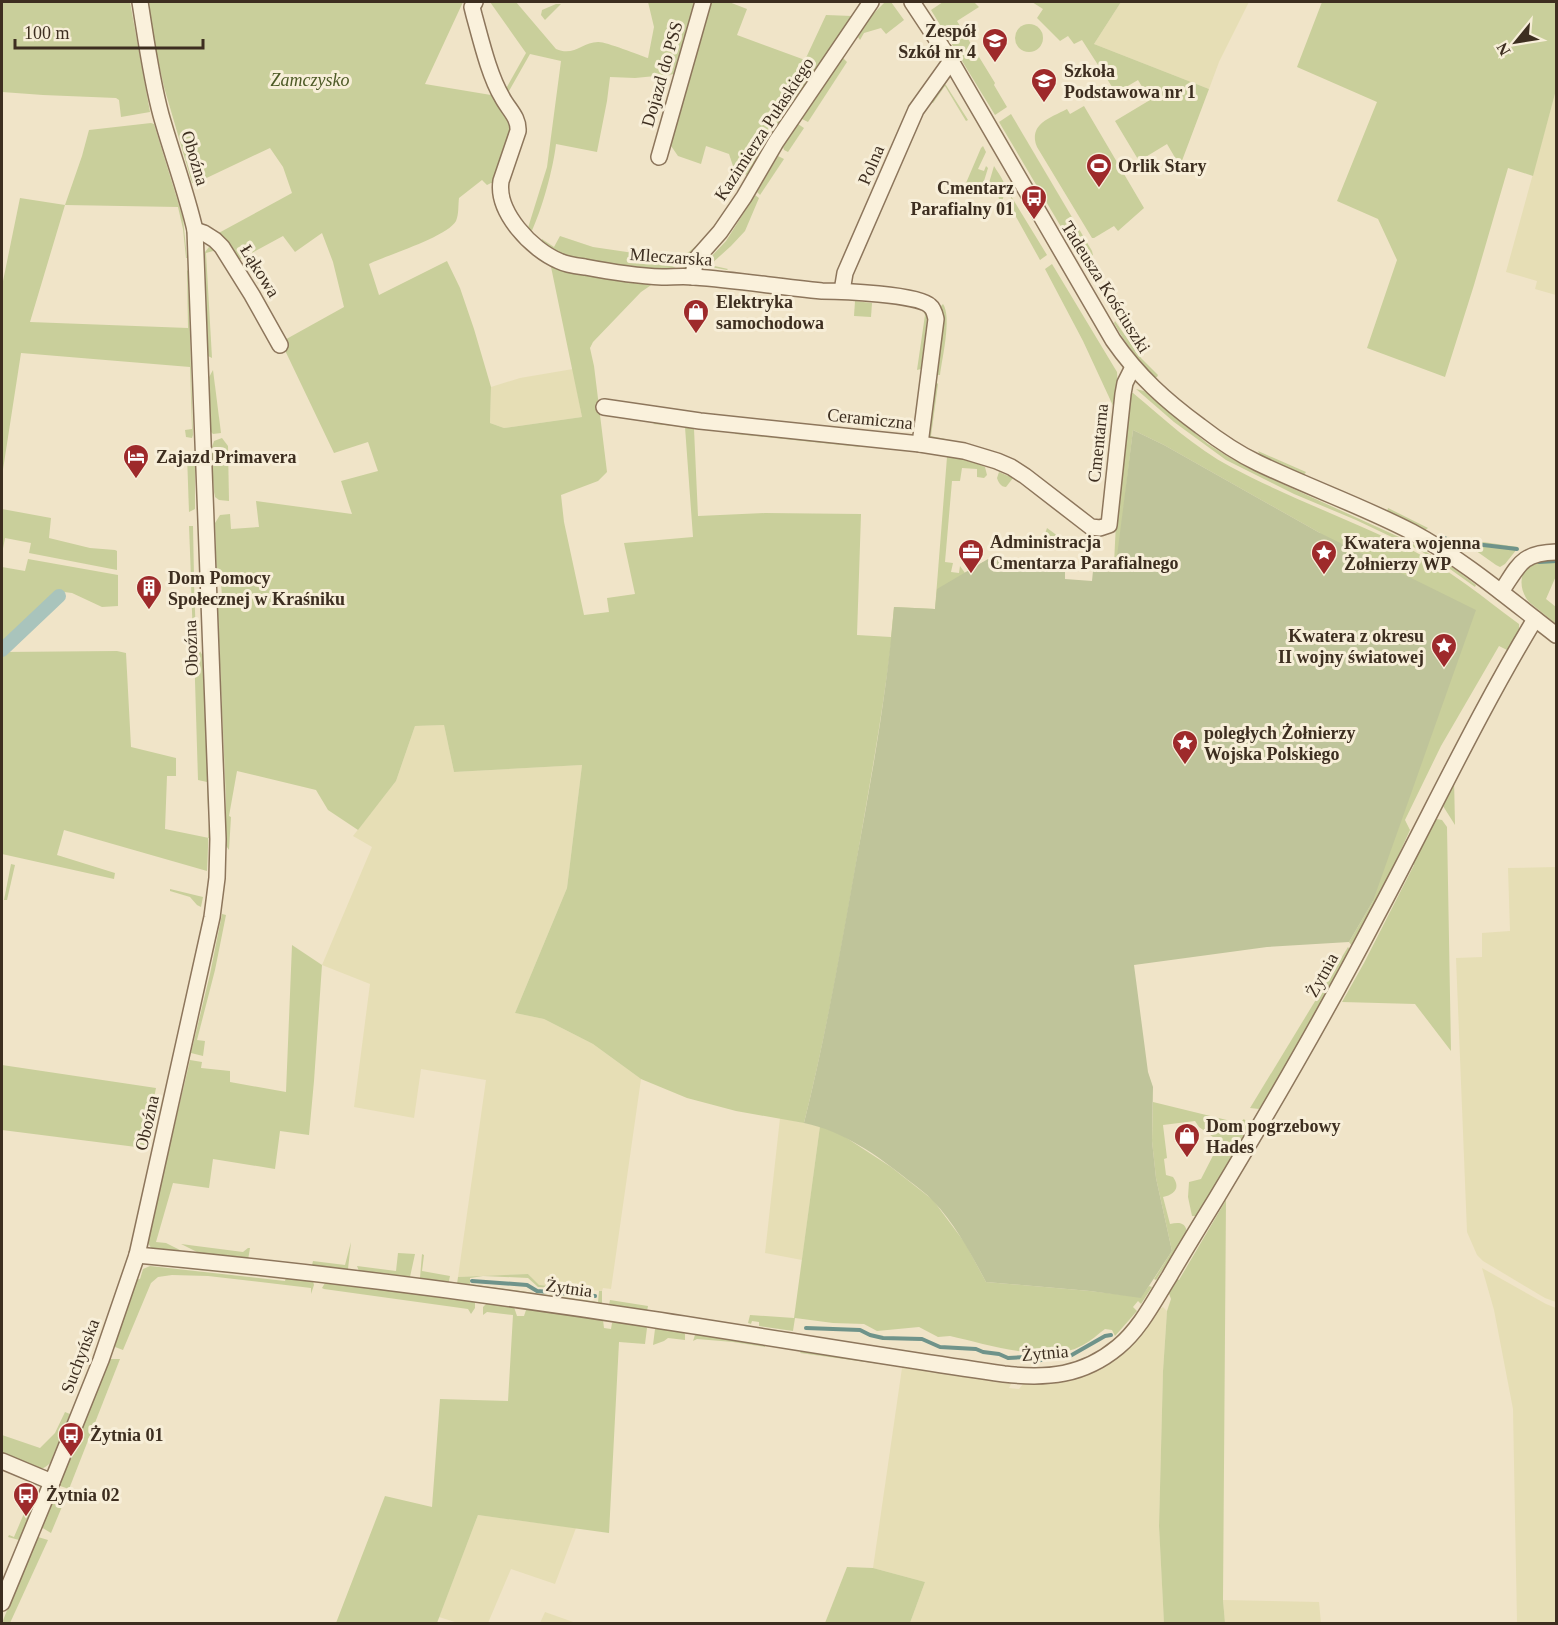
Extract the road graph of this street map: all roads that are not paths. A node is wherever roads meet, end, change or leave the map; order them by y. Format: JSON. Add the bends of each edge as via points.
{"nodes":[{"id":1,"x":140,"y":2,"type":"edge"},
{"id":2,"x":703,"y":2,"type":"edge"},
{"id":3,"x":872,"y":2,"type":"edge"},
{"id":4,"x":912,"y":2,"type":"edge"},
{"id":5,"x":473,"y":4,"type":"edge"},
{"id":6,"x":951,"y":61,"type":"junction"},
{"id":7,"x":659,"y":157,"type":"dead end"},
{"id":8,"x":195,"y":230,"type":"junction"},
{"id":9,"x":693,"y":277,"type":"junction"},
{"id":10,"x":842,"y":291,"type":"junction"},
{"id":11,"x":280,"y":345,"type":"dead end"},
{"id":12,"x":1133,"y":368,"type":"junction"},
{"id":13,"x":604,"y":407,"type":"dead end"},
{"id":14,"x":920,"y":444,"type":"junction"},
{"id":15,"x":1109,"y":525,"type":"joint"},
{"id":16,"x":1557,"y":552,"type":"edge"},
{"id":17,"x":1501,"y":592,"type":"junction"},
{"id":18,"x":1535,"y":619,"type":"junction"},
{"id":19,"x":1557,"y":635,"type":"edge"},
{"id":20,"x":137,"y":1255,"type":"junction"},
{"id":21,"x":2,"y":1461,"type":"edge"},
{"id":22,"x":52,"y":1482,"type":"junction"},
{"id":23,"x":2,"y":1603,"type":"edge"}],
"edges":[{"from":1,"to":8,"type":"street","name":"Oboźna","via":[[159,108]]},
{"from":2,"to":7,"type":"street","name":"Dojazd do PSS"},
{"from":3,"to":9,"type":"street","name":"Kazimierza Pułaskiego","via":[[776,142],[744,197],[697,258]]},
{"from":4,"to":6,"type":"street","name":"Tadeusza Kościuszki"},
{"from":5,"to":9,"type":"street","name":"Mleczarska","via":[[493,78],[518,125],[500,189],[506,211],[517,228],[561,263],[634,274]]},
{"from":6,"to":10,"type":"street","name":"Polna","via":[[916,110],[845,273]]},
{"from":6,"to":12,"type":"street","name":"Tadeusza Kościuszki","via":[[1102,322]]},
{"from":8,"to":11,"type":"street","name":"Łąkowa","via":[[222,247]]},
{"from":8,"to":20,"type":"street","name":"Oboźna","via":[[217,878],[204,957]]},
{"from":9,"to":10,"type":"street","name":"Mleczarska"},
{"from":10,"to":14,"type":"street","name":"Mleczarska","via":[[930,305],[936,319]]},
{"from":12,"to":15,"type":"street","name":"Cmentarna","via":[[1123,394]]},
{"from":12,"to":17,"type":"street","name":"Tadeusza Kościuszki","via":[[1165,399],[1236,451],[1411,532]]},
{"from":13,"to":14,"type":"street","name":"Ceramiczna"},
{"from":14,"to":15,"type":"street","name":"Ceramiczna","via":[[964,451],[1004,464],[1091,527]]},
{"from":16,"to":17,"type":"street","via":[[1535,554],[1523,560]]},
{"from":17,"to":18,"type":"street","name":"Tadeusza Kościuszki"},
{"from":18,"to":19,"type":"street","name":"Tadeusza Kościuszki"},
{"from":18,"to":20,"type":"street","name":"Żytnia","via":[[1332,999],[1159,1293],[1119,1346],[1086,1367],[1057,1375],[1004,1374],[414,1286]]},
{"from":20,"to":22,"type":"street","name":"Suchyńska"},
{"from":21,"to":22,"type":"street"},
{"from":22,"to":23,"type":"street","name":"Suchyńska"}]}
